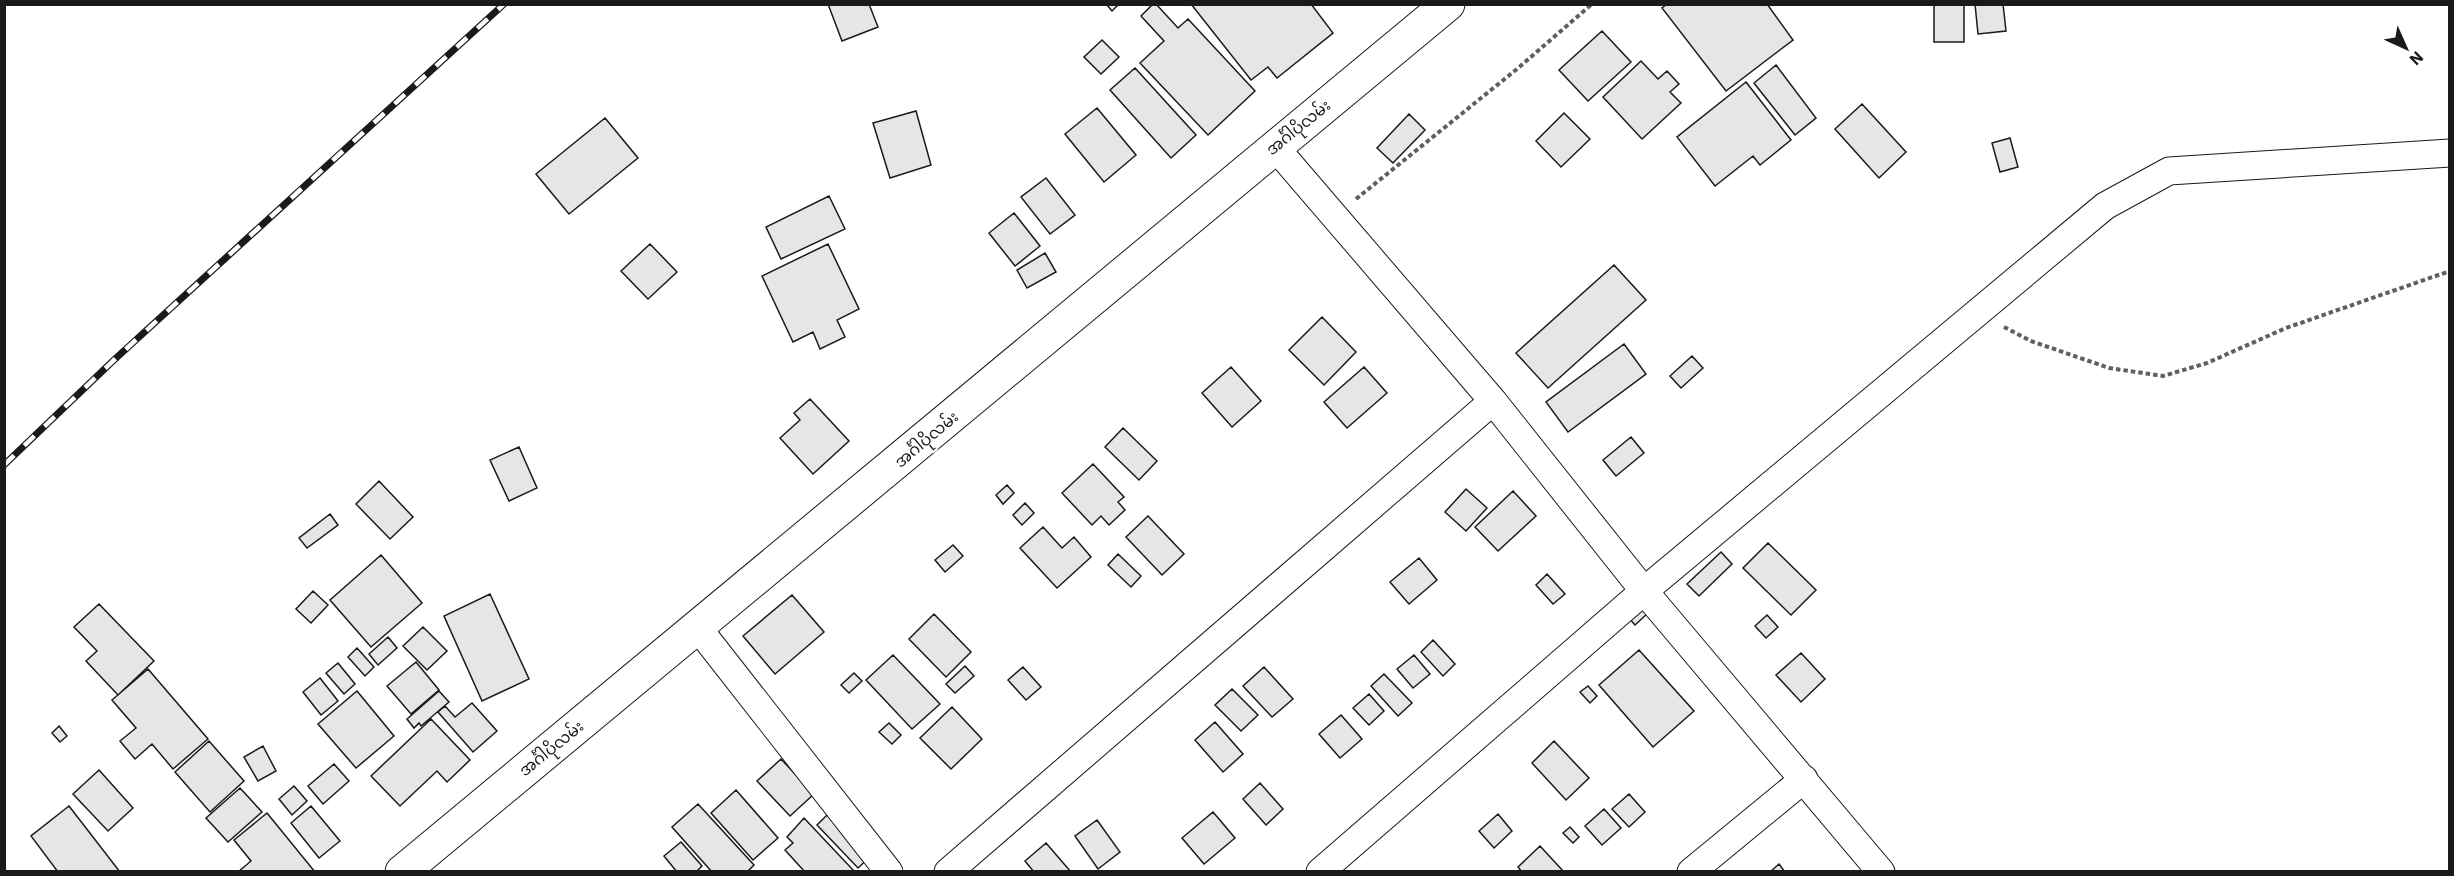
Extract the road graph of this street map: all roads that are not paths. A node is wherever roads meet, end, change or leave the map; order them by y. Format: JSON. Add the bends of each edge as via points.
{"nodes":[{"id":1,"x":1448,"y":4,"type":"edge"},
{"id":2,"x":1275,"y":147,"type":"junction"},
{"id":3,"x":2450,"y":153,"type":"edge"},
{"id":4,"x":1493,"y":401,"type":"junction"},
{"id":5,"x":1644,"y":591,"type":"junction"},
{"id":6,"x":698,"y":628,"type":"junction"},
{"id":7,"x":1804,"y":779,"type":"junction"},
{"id":8,"x":402,"y":872,"type":"edge"},
{"id":9,"x":889,"y":872,"type":"edge"},
{"id":10,"x":948,"y":872,"type":"edge"},
{"id":11,"x":1320,"y":872,"type":"edge"},
{"id":12,"x":1691,"y":872,"type":"edge"},
{"id":13,"x":1881,"y":872,"type":"edge"}],
"edges":[{"from":1,"to":2,"type":"main road","name":"အင်္ဂါပိုလမ်း"},
{"from":2,"to":4,"type":"street"},
{"from":2,"to":6,"type":"main road","name":"အင်္ဂါပိုလမ်း"},
{"from":3,"to":5,"type":"street","via":[[2169,171],[2105,206]]},
{"from":4,"to":5,"type":"street"},
{"from":4,"to":10,"type":"street"},
{"from":5,"to":7,"type":"street"},
{"from":5,"to":11,"type":"street"},
{"from":6,"to":8,"type":"main road","name":"အင်္ဂါပိုလမ်း"},
{"from":6,"to":9,"type":"street"},
{"from":7,"to":12,"type":"street"},
{"from":7,"to":13,"type":"street"}]}
